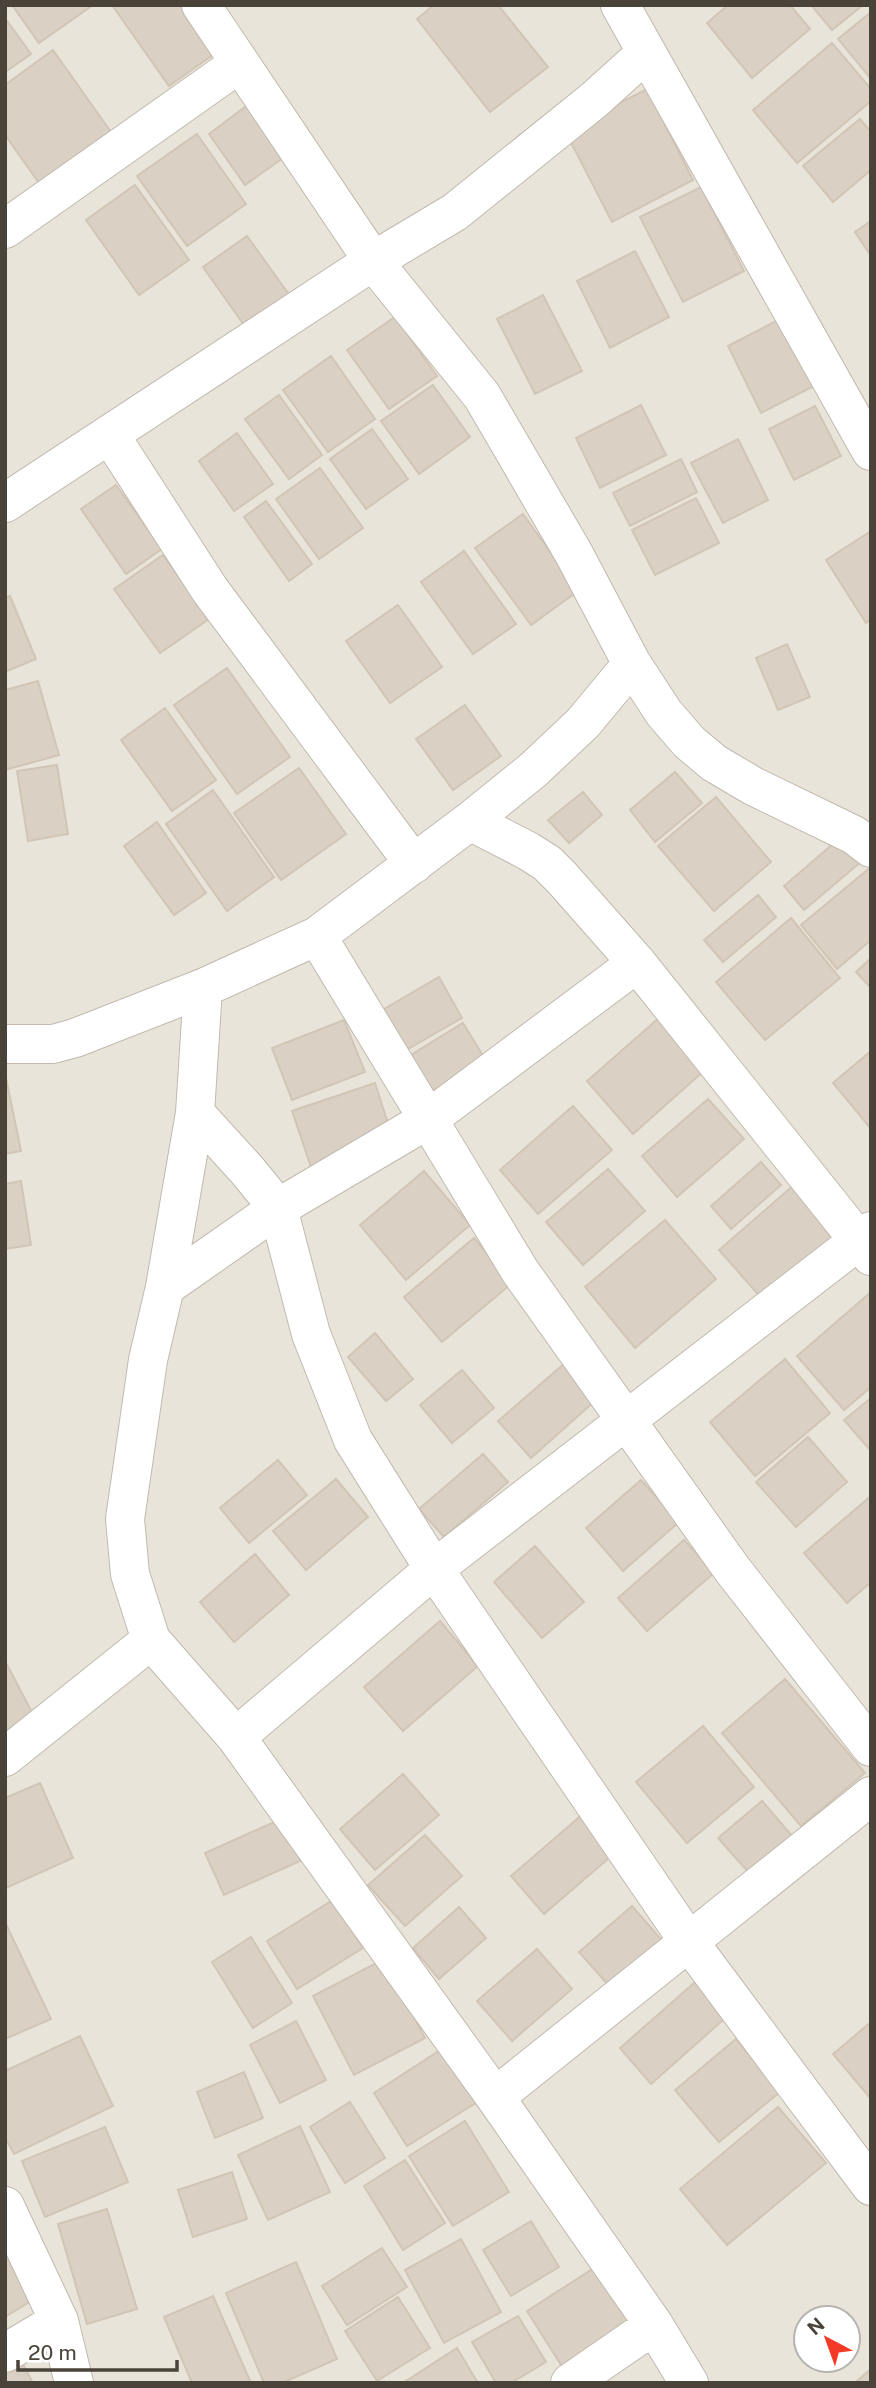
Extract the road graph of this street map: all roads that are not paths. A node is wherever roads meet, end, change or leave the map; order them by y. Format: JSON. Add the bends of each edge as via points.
{"nodes":[{"id":1,"x":201,"y":5,"type":"edge"},
{"id":2,"x":620,"y":5,"type":"edge"},
{"id":3,"x":646,"y":53,"type":"junction"},
{"id":4,"x":240,"y":63,"type":"junction"},
{"id":5,"x":5,"y":229,"type":"edge"},
{"id":6,"x":373,"y":261,"type":"junction"},
{"id":7,"x":110,"y":435,"type":"junction"},
{"id":8,"x":871,"y":451,"type":"edge"},
{"id":9,"x":5,"y":503,"type":"edge"},
{"id":10,"x":632,"y":664,"type":"junction"},
{"id":11,"x":470,"y":821,"type":"junction"},
{"id":12,"x":871,"y":848,"type":"edge"},
{"id":13,"x":414,"y":864,"type":"junction"},
{"id":14,"x":317,"y":936,"type":"junction"},
{"id":15,"x":637,"y":963,"type":"junction"},
{"id":16,"x":202,"y":988,"type":"junction"},
{"id":17,"x":5,"y":1044,"type":"edge"},
{"id":18,"x":195,"y":1113,"type":"junction"},
{"id":19,"x":427,"y":1120,"type":"junction"},
{"id":20,"x":278,"y":1208,"type":"junction"},
{"id":21,"x":866,"y":1242,"type":"edge"},
{"id":22,"x":165,"y":1287,"type":"junction"},
{"id":23,"x":625,"y":1420,"type":"junction"},
{"id":24,"x":434,"y":1569,"type":"junction"},
{"id":25,"x":151,"y":1640,"type":"junction"},
{"id":26,"x":236,"y":1737,"type":"junction"},
{"id":27,"x":871,"y":1747,"type":"edge"},
{"id":28,"x":5,"y":1757,"type":"edge"},
{"id":29,"x":871,"y":1796,"type":"edge"},
{"id":30,"x":689,"y":1942,"type":"junction"},
{"id":31,"x":495,"y":2097,"type":"junction"},
{"id":32,"x":871,"y":2186,"type":"edge"},
{"id":33,"x":5,"y":2207,"type":"edge"},
{"id":34,"x":59,"y":2320,"type":"junction"},
{"id":35,"x":654,"y":2325,"type":"junction"},
{"id":36,"x":5,"y":2353,"type":"edge"},
{"id":37,"x":74,"y":2383,"type":"edge"},
{"id":38,"x":570,"y":2383,"type":"edge"},
{"id":39,"x":689,"y":2383,"type":"edge"}],
"edges":[{"from":1,"to":4,"type":"street"},
{"from":2,"to":3,"type":"street"},
{"from":3,"to":6,"type":"street","via":[[455,212]]},
{"from":3,"to":8,"type":"street"},
{"from":4,"to":5,"type":"street"},
{"from":4,"to":6,"type":"street"},
{"from":6,"to":7,"type":"street"},
{"from":6,"to":10,"type":"street","via":[[482,396]]},
{"from":7,"to":9,"type":"street"},
{"from":7,"to":13,"type":"street","via":[[210,590]]},
{"from":10,"to":11,"type":"street","via":[[583,723]]},
{"from":10,"to":12,"type":"street","via":[[664,713],[714,763],[855,835]]},
{"from":11,"to":13,"type":"street"},
{"from":11,"to":15,"type":"street","via":[[547,863]]},
{"from":13,"to":14,"type":"street"},
{"from":14,"to":16,"type":"street"},
{"from":14,"to":19,"type":"street"},
{"from":15,"to":19,"type":"street"},
{"from":15,"to":21,"type":"street"},
{"from":16,"to":17,"type":"street","via":[[53,1044]]},
{"from":16,"to":18,"type":"street"},
{"from":18,"to":20,"type":"street"},
{"from":18,"to":22,"type":"street"},
{"from":19,"to":20,"type":"street"},
{"from":19,"to":23,"type":"street","via":[[520,1271]]},
{"from":20,"to":22,"type":"street"},
{"from":20,"to":24,"type":"street","via":[[311,1334],[353,1440]]},
{"from":21,"to":23,"type":"street"},
{"from":22,"to":25,"type":"street","via":[[148,1360],[125,1519],[130,1574]]},
{"from":23,"to":24,"type":"street"},
{"from":23,"to":27,"type":"street","via":[[732,1569]]},
{"from":24,"to":26,"type":"street"},
{"from":24,"to":30,"type":"street"},
{"from":25,"to":26,"type":"street"},
{"from":25,"to":28,"type":"street"},
{"from":26,"to":31,"type":"street"},
{"from":29,"to":30,"type":"street"},
{"from":30,"to":31,"type":"street"},
{"from":30,"to":32,"type":"street"},
{"from":31,"to":35,"type":"street"},
{"from":33,"to":34,"type":"street"},
{"from":34,"to":36,"type":"street"},
{"from":34,"to":37,"type":"street"},
{"from":35,"to":38,"type":"street"},
{"from":35,"to":39,"type":"street"}]}
